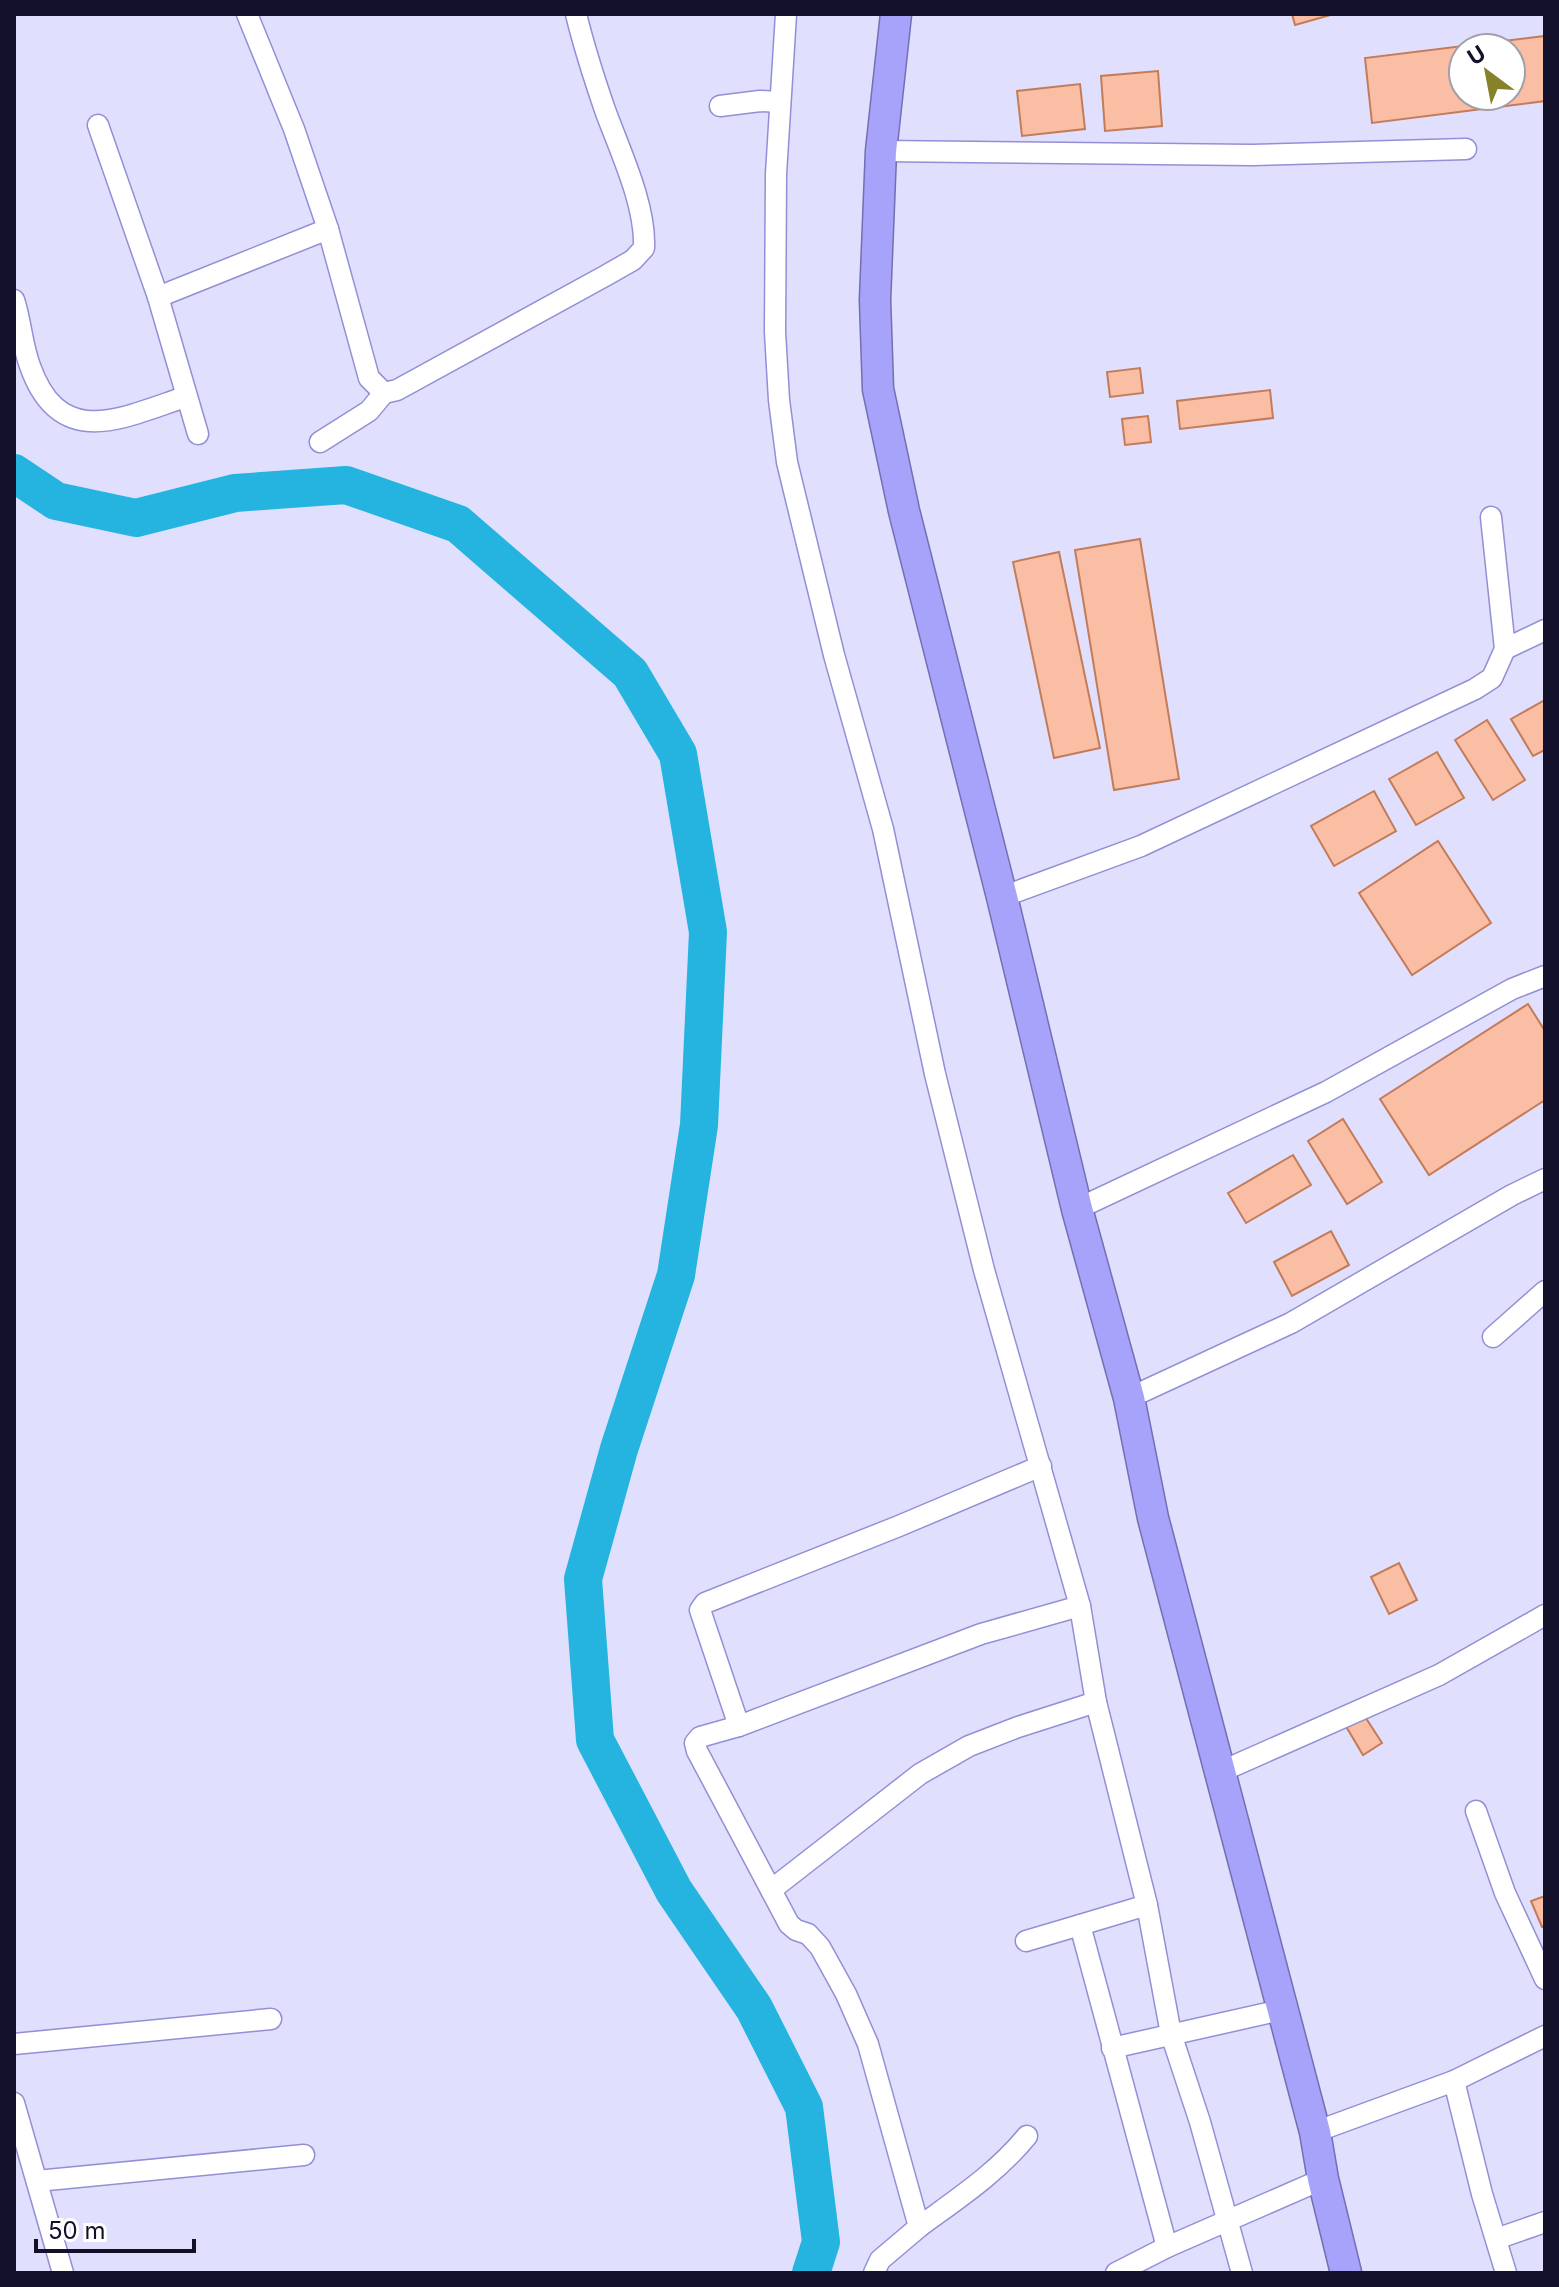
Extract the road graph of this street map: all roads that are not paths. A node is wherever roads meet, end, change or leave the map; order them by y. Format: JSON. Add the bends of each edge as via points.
{"nodes":[{"id":1,"x":247,"y":14,"type":"edge"},
{"id":2,"x":576,"y":14,"type":"edge"},
{"id":3,"x":786,"y":14,"type":"edge"},
{"id":4,"x":896,"y":14,"type":"edge"},
{"id":5,"x":780,"y":102,"type":"junction"},
{"id":6,"x":720,"y":106,"type":"dead end"},
{"id":7,"x":98,"y":125,"type":"dead end"},
{"id":8,"x":1466,"y":149,"type":"dead end"},
{"id":9,"x":881,"y":151,"type":"junction"},
{"id":10,"x":328,"y":229,"type":"junction"},
{"id":11,"x":158,"y":297,"type":"junction"},
{"id":12,"x":14,"y":300,"type":"edge"},
{"id":13,"x":384,"y":393,"type":"junction"},
{"id":14,"x":185,"y":397,"type":"junction"},
{"id":15,"x":198,"y":434,"type":"dead end"},
{"id":16,"x":320,"y":442,"type":"dead end"},
{"id":17,"x":1491,"y":517,"type":"dead end"},
{"id":18,"x":1545,"y":630,"type":"edge"},
{"id":19,"x":1505,"y":649,"type":"junction"},
{"id":20,"x":1002,"y":897,"type":"junction"},
{"id":21,"x":1545,"y":976,"type":"edge"},
{"id":22,"x":1545,"y":1179,"type":"edge"},
{"id":23,"x":1077,"y":1209,"type":"junction"},
{"id":24,"x":1545,"y":1291,"type":"edge"},
{"id":25,"x":1493,"y":1337,"type":"dead end"},
{"id":26,"x":1129,"y":1398,"type":"junction"},
{"id":27,"x":1041,"y":1466,"type":"junction"},
{"id":28,"x":1080,"y":1606,"type":"junction"},
{"id":29,"x":1545,"y":1615,"type":"edge"},
{"id":30,"x":1096,"y":1702,"type":"junction"},
{"id":31,"x":739,"y":1726,"type":"junction"},
{"id":32,"x":1220,"y":1772,"type":"junction"},
{"id":33,"x":1476,"y":1811,"type":"dead end"},
{"id":34,"x":771,"y":1890,"type":"junction"},
{"id":35,"x":1147,"y":1905,"type":"junction"},
{"id":36,"x":1080,"y":1925,"type":"junction"},
{"id":37,"x":1026,"y":1941,"type":"dead end"},
{"id":38,"x":1545,"y":1979,"type":"edge"},
{"id":39,"x":1281,"y":2010,"type":"junction"},
{"id":40,"x":271,"y":2019,"type":"dead end"},
{"id":41,"x":1171,"y":2034,"type":"junction"},
{"id":42,"x":1545,"y":2036,"type":"edge"},
{"id":43,"x":14,"y":2044,"type":"edge"},
{"id":44,"x":1112,"y":2048,"type":"junction"},
{"id":45,"x":1454,"y":2081,"type":"junction"},
{"id":46,"x":14,"y":2103,"type":"edge"},
{"id":47,"x":1315,"y":2132,"type":"junction"},
{"id":48,"x":1027,"y":2136,"type":"dead end"},
{"id":49,"x":304,"y":2155,"type":"dead end"},
{"id":50,"x":28,"y":2170,"type":"edge"},
{"id":51,"x":1323,"y":2179,"type":"junction"},
{"id":52,"x":1229,"y":2221,"type":"junction"},
{"id":53,"x":1545,"y":2222,"type":"edge"},
{"id":54,"x":919,"y":2227,"type":"junction"},
{"id":55,"x":1496,"y":2239,"type":"junction"},
{"id":56,"x":1167,"y":2247,"type":"junction"},
{"id":57,"x":63,"y":2273,"type":"edge"},
{"id":58,"x":874,"y":2273,"type":"edge"},
{"id":59,"x":1116,"y":2273,"type":"edge"},
{"id":60,"x":1242,"y":2273,"type":"edge"},
{"id":61,"x":1346,"y":2273,"type":"edge"},
{"id":62,"x":1506,"y":2273,"type":"edge"}],
"edges":[{"from":1,"to":10,"type":"street"},
{"from":2,"to":13,"type":"street","via":[[629,176],[645,232],[644,248],[605,276]]},
{"from":3,"to":5,"type":"street"},
{"from":4,"to":9,"type":"highway"},
{"from":5,"to":6,"type":"street"},
{"from":5,"to":27,"type":"street","via":[[775,332],[787,462],[883,829],[935,1074],[984,1270]]},
{"from":7,"to":11,"type":"street"},
{"from":8,"to":9,"type":"street","via":[[1252,155]]},
{"from":9,"to":20,"type":"highway","via":[[875,300],[878,389]]},
{"from":10,"to":11,"type":"street"},
{"from":10,"to":13,"type":"street","via":[[369,378]]},
{"from":11,"to":14,"type":"street"},
{"from":12,"to":14,"type":"street","via":[[29,365],[46,401],[62,414],[106,423]]},
{"from":13,"to":16,"type":"street","via":[[369,411]]},
{"from":14,"to":15,"type":"street"},
{"from":17,"to":19,"type":"street"},
{"from":18,"to":19,"type":"street"},
{"from":19,"to":20,"type":"street","via":[[1492,678],[1475,689],[1141,846]]},
{"from":20,"to":23,"type":"highway"},
{"from":21,"to":23,"type":"street","via":[[1326,1092]]},
{"from":22,"to":26,"type":"street","via":[[1291,1323]]},
{"from":23,"to":26,"type":"highway"},
{"from":24,"to":25,"type":"street"},
{"from":26,"to":32,"type":"highway","via":[[1153,1518]]},
{"from":27,"to":28,"type":"street"},
{"from":27,"to":31,"type":"street","via":[[703,1604],[700,1610]]},
{"from":28,"to":30,"type":"street"},
{"from":28,"to":31,"type":"street","via":[[981,1634]]},
{"from":29,"to":32,"type":"street","via":[[1439,1675]]},
{"from":30,"to":34,"type":"street","via":[[969,1746],[920,1774]]},
{"from":30,"to":35,"type":"street"},
{"from":31,"to":34,"type":"street","via":[[700,1737],[695,1746]]},
{"from":32,"to":39,"type":"highway"},
{"from":33,"to":38,"type":"street","via":[[1505,1893]]},
{"from":34,"to":54,"type":"street","via":[[789,1924],[820,1947],[852,2007],[868,2044]]},
{"from":35,"to":36,"type":"street"},
{"from":35,"to":41,"type":"street"},
{"from":36,"to":37,"type":"street"},
{"from":36,"to":44,"type":"street"},
{"from":39,"to":41,"type":"street"},
{"from":39,"to":47,"type":"highway"},
{"from":40,"to":43,"type":"street"},
{"from":41,"to":44,"type":"street"},
{"from":41,"to":52,"type":"street"},
{"from":42,"to":45,"type":"street"},
{"from":44,"to":56,"type":"street"},
{"from":45,"to":47,"type":"street"},
{"from":45,"to":55,"type":"street"},
{"from":46,"to":50,"type":"street"},
{"from":47,"to":51,"type":"highway"},
{"from":48,"to":54,"type":"street","via":[[1002,2165]]},
{"from":49,"to":50,"type":"street"},
{"from":50,"to":57,"type":"street"},
{"from":51,"to":52,"type":"street"},
{"from":51,"to":61,"type":"highway"},
{"from":52,"to":56,"type":"street"},
{"from":52,"to":60,"type":"street"},
{"from":53,"to":55,"type":"street"},
{"from":54,"to":58,"type":"street","via":[[880,2260]]},
{"from":55,"to":62,"type":"street"},
{"from":56,"to":59,"type":"street"}]}
